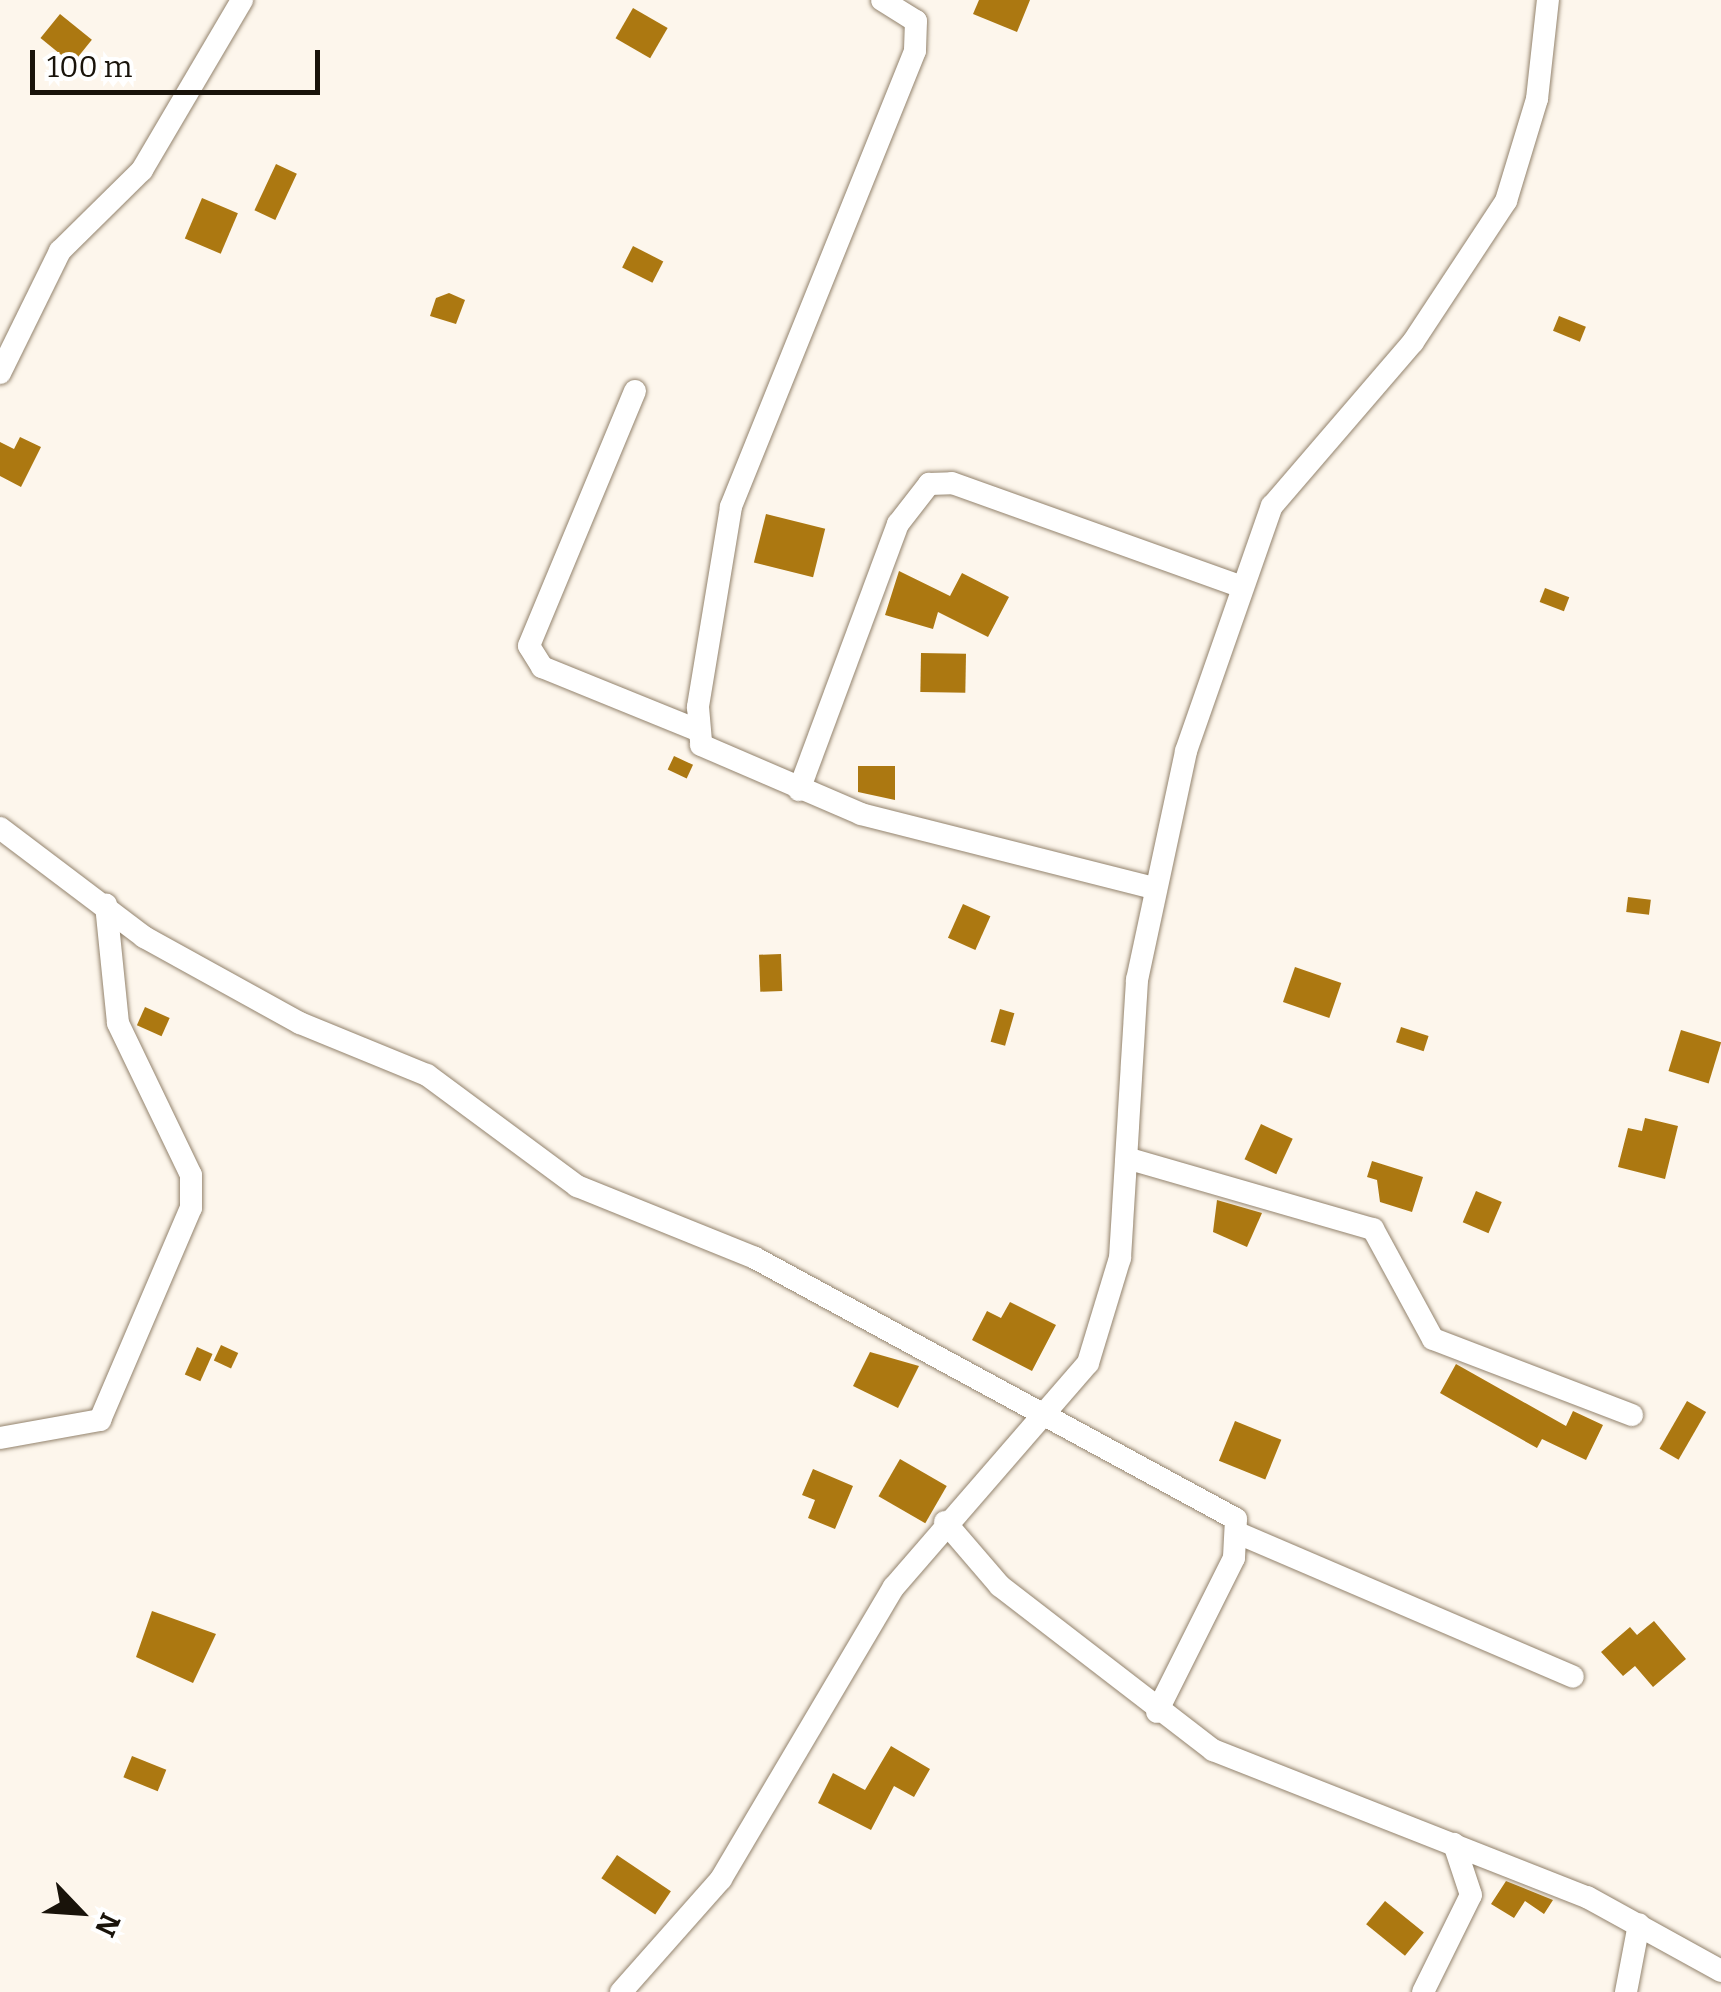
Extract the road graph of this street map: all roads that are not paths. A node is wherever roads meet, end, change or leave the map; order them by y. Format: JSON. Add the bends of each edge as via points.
{"nodes":[{"id":1,"x":242,"y":0,"type":"edge"},
{"id":2,"x":882,"y":0,"type":"edge"},
{"id":3,"x":1548,"y":0,"type":"edge"},
{"id":4,"x":0,"y":373,"type":"edge"},
{"id":5,"x":635,"y":391,"type":"dead end"},
{"id":6,"x":1242,"y":587,"type":"junction"},
{"id":7,"x":697,"y":730,"type":"junction"},
{"id":8,"x":799,"y":790,"type":"junction"},
{"id":9,"x":0,"y":828,"type":"edge"},
{"id":10,"x":1154,"y":888,"type":"junction"},
{"id":11,"x":106,"y":905,"type":"junction"},
{"id":12,"x":1130,"y":1159,"type":"junction"},
{"id":13,"x":1632,"y":1415,"type":"dead end"},
{"id":14,"x":1040,"y":1418,"type":"junction"},
{"id":15,"x":0,"y":1438,"type":"edge"},
{"id":16,"x":946,"y":1522,"type":"junction"},
{"id":17,"x":1240,"y":1534,"type":"junction"},
{"id":18,"x":1573,"y":1677,"type":"dead end"},
{"id":19,"x":1157,"y":1712,"type":"junction"},
{"id":20,"x":1454,"y":1844,"type":"junction"},
{"id":21,"x":1638,"y":1924,"type":"junction"},
{"id":22,"x":1721,"y":1971,"type":"edge"},
{"id":23,"x":621,"y":1992,"type":"edge"},
{"id":24,"x":1423,"y":1992,"type":"edge"},
{"id":25,"x":1626,"y":1992,"type":"edge"}],
"edges":[{"from":1,"to":4,"type":"street","via":[[142,170],[60,251]]},
{"from":2,"to":7,"type":"street","via":[[916,21],[915,51],[731,507]]},
{"from":3,"to":6,"type":"street","via":[[1537,99],[1506,200],[1413,342],[1282,490]]},
{"from":5,"to":7,"type":"street","via":[[529,646],[557,674]]},
{"from":6,"to":8,"type":"street","via":[[952,483],[929,484],[898,524]]},
{"from":6,"to":10,"type":"street","via":[[1186,750]]},
{"from":7,"to":8,"type":"street","via":[[711,754]]},
{"from":8,"to":10,"type":"street"},
{"from":9,"to":11,"type":"street"},
{"from":10,"to":12,"type":"street","via":[[1132,1028]]},
{"from":11,"to":14,"type":"street","via":[[249,998],[428,1076],[577,1186],[755,1258]]},
{"from":11,"to":15,"type":"street","via":[[118,1023],[191,1174],[191,1208],[100,1420]]},
{"from":12,"to":13,"type":"street","via":[[1373,1229],[1433,1339]]},
{"from":12,"to":14,"type":"street","via":[[1106,1319],[1088,1363]]},
{"from":14,"to":16,"type":"street"},
{"from":14,"to":17,"type":"street","via":[[1219,1508]]},
{"from":16,"to":19,"type":"street","via":[[1000,1586]]},
{"from":16,"to":23,"type":"street","via":[[814,1709],[721,1879]]},
{"from":17,"to":18,"type":"street"},
{"from":17,"to":19,"type":"street"},
{"from":19,"to":20,"type":"street","via":[[1274,1780]]},
{"from":20,"to":21,"type":"street"},
{"from":20,"to":24,"type":"street","via":[[1471,1896]]},
{"from":21,"to":22,"type":"street"},
{"from":21,"to":25,"type":"street"}]}
